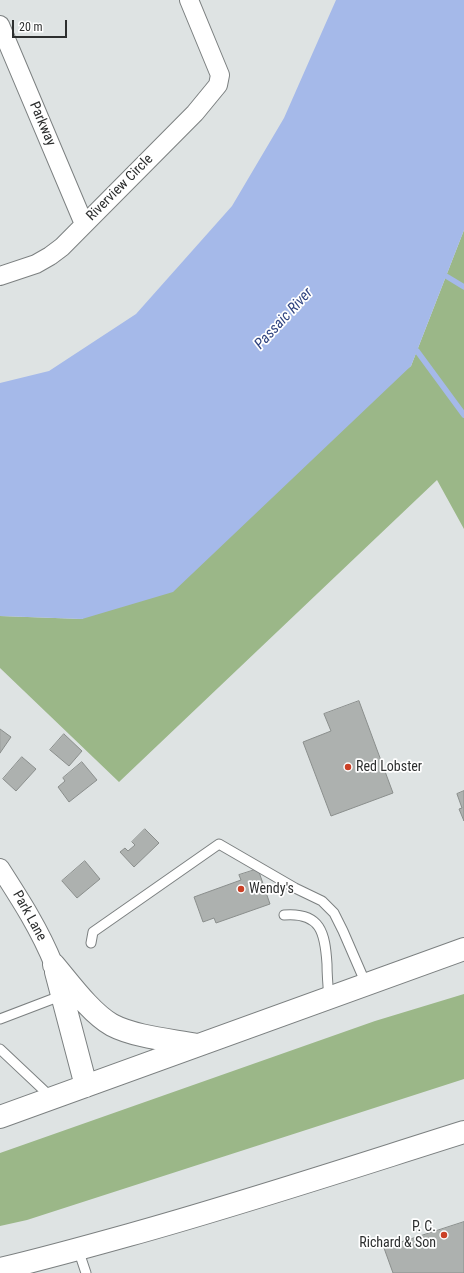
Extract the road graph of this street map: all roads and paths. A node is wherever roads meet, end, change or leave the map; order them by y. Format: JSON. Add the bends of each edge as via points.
{"nodes":[{"id":1,"x":190,"y":0,"type":"edge"},
{"id":2,"x":0,"y":25,"type":"edge"},
{"id":3,"x":84,"y":224,"type":"junction"},
{"id":4,"x":0,"y":276,"type":"edge"},
{"id":5,"x":0,"y":868,"type":"edge"},
{"id":6,"x":284,"y":915,"type":"dead end"},
{"id":7,"x":91,"y":943,"type":"dead end"},
{"id":8,"x":464,"y":949,"type":"edge"},
{"id":9,"x":464,"y":964,"type":"edge"},
{"id":10,"x":54,"y":965,"type":"joint"},
{"id":11,"x":366,"y":984,"type":"junction"},
{"id":12,"x":69,"y":992,"type":"junction"},
{"id":13,"x":328,"y":998,"type":"junction"},
{"id":14,"x":0,"y":1019,"type":"edge"},
{"id":15,"x":197,"y":1045,"type":"junction"},
{"id":16,"x":0,"y":1049,"type":"edge"},
{"id":17,"x":86,"y":1086,"type":"junction"},
{"id":18,"x":52,"y":1098,"type":"junction"},
{"id":19,"x":0,"y":1117,"type":"edge"},
{"id":20,"x":464,"y":1132,"type":"edge"},
{"id":21,"x":78,"y":1249,"type":"junction"},
{"id":22,"x":0,"y":1269,"type":"edge"},
{"id":23,"x":86,"y":1273,"type":"edge"}],
"edges":[{"from":1,"to":3,"type":"street","name":"Riverview Circle","via":[[220,75],[218,85],[195,113]]},
{"from":2,"to":3,"type":"street","name":"Parkway"},
{"from":3,"to":4,"type":"street","name":"Riverview Circle","via":[[50,256],[36,264]]},
{"from":5,"to":10,"type":"street","name":"Park Lane","via":[[33,921]]},
{"from":6,"to":13,"type":"lane","via":[[294,914],[311,918],[323,932]]},
{"from":7,"to":11,"type":"lane","via":[[93,932],[219,844],[322,901],[334,913]]},
{"from":8,"to":11,"type":"highway"},
{"from":9,"to":11,"type":"highway"},
{"from":10,"to":12,"type":"highway"},
{"from":11,"to":13,"type":"highway"},
{"from":12,"to":14,"type":"lane"},
{"from":12,"to":15,"type":"highway","via":[[113,1025],[138,1034]]},
{"from":12,"to":17,"type":"highway"},
{"from":13,"to":15,"type":"highway"},
{"from":15,"to":17,"type":"highway"},
{"from":16,"to":18,"type":"lane"},
{"from":17,"to":18,"type":"highway"},
{"from":18,"to":19,"type":"highway"},
{"from":20,"to":21,"type":"highway","via":[[286,1189]]},
{"from":21,"to":22,"type":"highway"},
{"from":21,"to":23,"type":"lane"}]}
